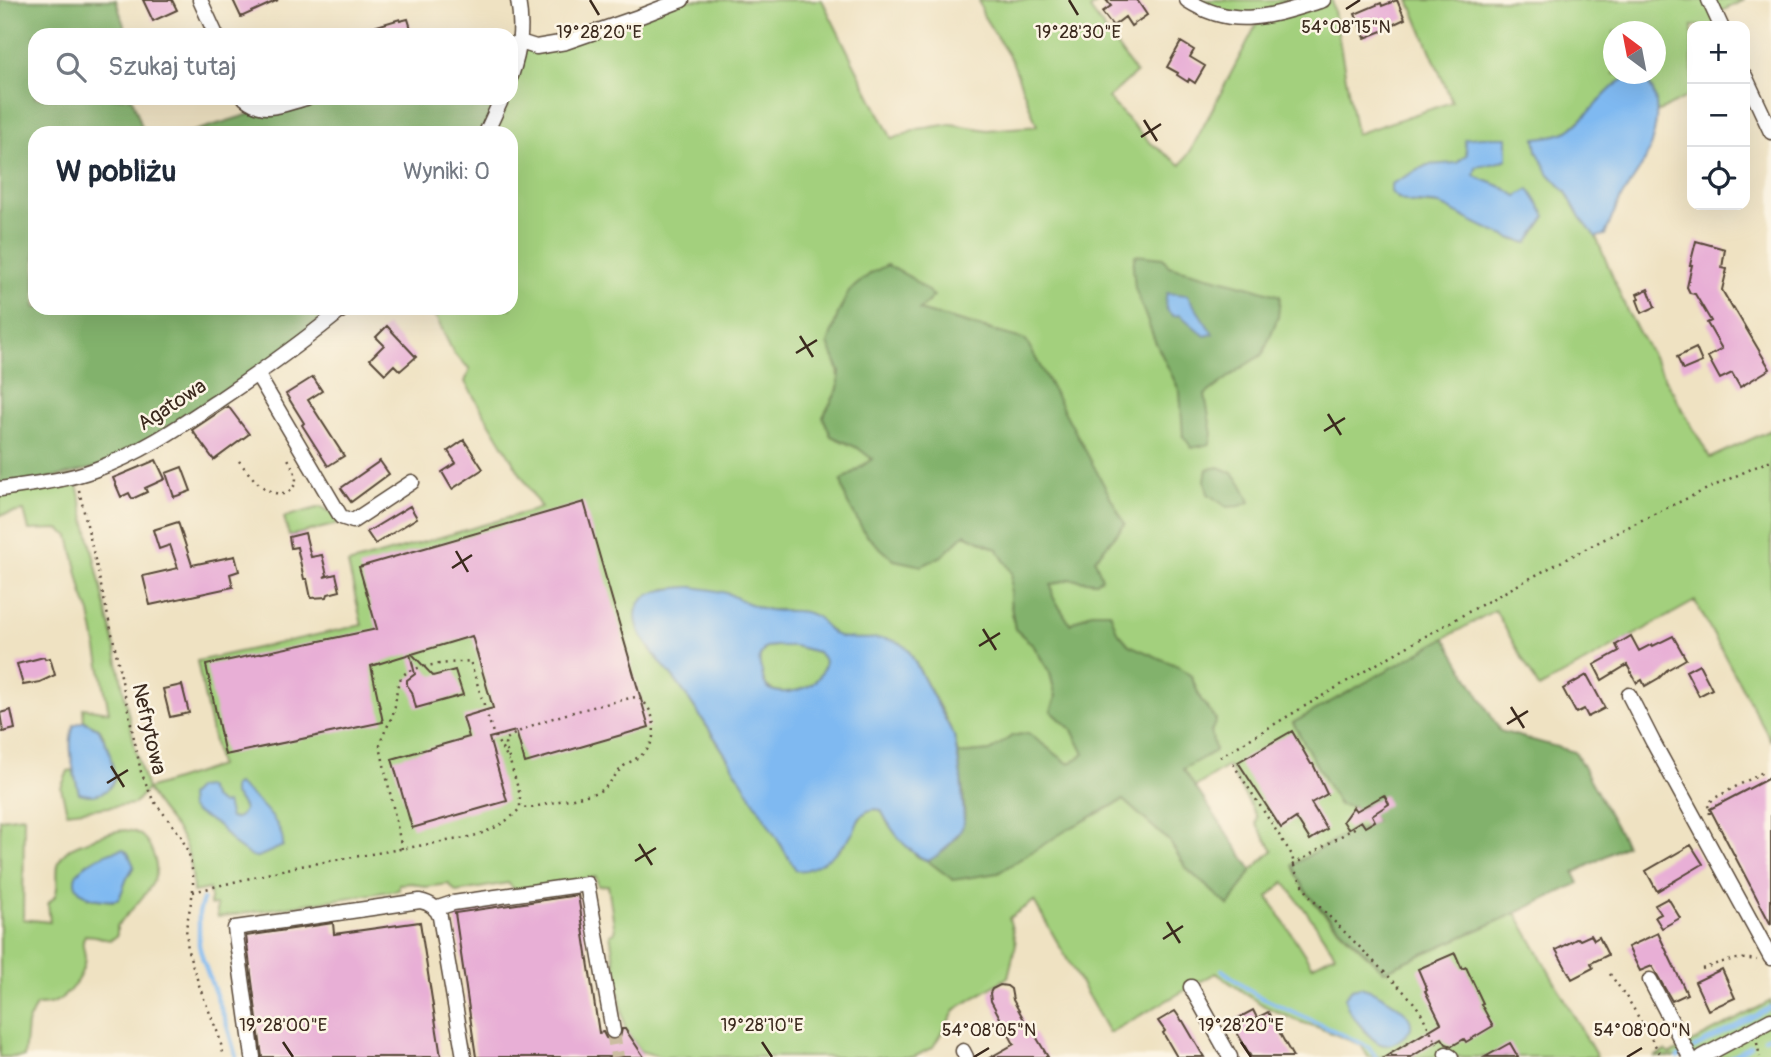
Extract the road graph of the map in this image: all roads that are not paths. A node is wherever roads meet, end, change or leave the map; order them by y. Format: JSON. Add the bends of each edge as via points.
{"nodes":[{"id":1,"x":200,"y":0,"type":"edge"},
{"id":2,"x":518,"y":0,"type":"edge"},
{"id":3,"x":682,"y":0,"type":"edge"},
{"id":4,"x":1187,"y":0,"type":"edge"},
{"id":5,"x":1323,"y":0,"type":"edge"},
{"id":6,"x":1709,"y":0,"type":"edge"},
{"id":7,"x":1719,"y":21,"type":"edge"},
{"id":8,"x":213,"y":28,"type":"edge"},
{"id":9,"x":518,"y":34,"type":"edge"},
{"id":10,"x":518,"y":43,"type":"edge"},
{"id":11,"x":1750,"y":84,"type":"edge"},
{"id":12,"x":254,"y":105,"type":"edge"},
{"id":13,"x":276,"y":105,"type":"edge"},
{"id":14,"x":499,"y":105,"type":"edge"},
{"id":15,"x":1767,"y":113,"type":"edge"},
{"id":16,"x":489,"y":126,"type":"edge"},
{"id":17,"x":1771,"y":132,"type":"edge"},
{"id":18,"x":335,"y":315,"type":"edge"},
{"id":19,"x":257,"y":374,"type":"junction"},
{"id":20,"x":412,"y":482,"type":"dead end"},
{"id":21,"x":0,"y":489,"type":"edge"},
{"id":22,"x":1629,"y":695,"type":"dead end"},
{"id":23,"x":435,"y":909,"type":"junction"},
{"id":24,"x":1766,"y":960,"type":"edge"},
{"id":25,"x":1650,"y":980,"type":"dead end"},
{"id":26,"x":1191,"y":987,"type":"dead end"},
{"id":27,"x":1771,"y":1020,"type":"edge"},
{"id":28,"x":612,"y":1031,"type":"tunnel mouth"},
{"id":29,"x":253,"y":1057,"type":"edge"},
{"id":30,"x":464,"y":1057,"type":"edge"},
{"id":31,"x":1230,"y":1057,"type":"edge"},
{"id":32,"x":1690,"y":1057,"type":"edge"},
{"id":33,"x":1702,"y":1057,"type":"edge"}],
"edges":[{"from":1,"to":8,"type":"street"},
{"from":2,"to":9,"type":"street"},
{"from":3,"to":10,"type":"street","via":[[566,42],[536,47]]},
{"from":4,"to":5,"type":"street","via":[[1217,15],[1245,18]]},
{"from":6,"to":7,"type":"street"},
{"from":11,"to":15,"type":"street"},
{"from":12,"to":13,"type":"street"},
{"from":14,"to":16,"type":"street"},
{"from":15,"to":17,"type":"street"},
{"from":18,"to":19,"type":"street","name":"Agatowa"},
{"from":19,"to":20,"type":"street","via":[[341,517],[353,521]]},
{"from":19,"to":21,"type":"street","name":"Agatowa","via":[[150,444],[109,465]]},
{"from":22,"to":24,"type":"street"},
{"from":23,"to":28,"type":"street","via":[[587,884]]},
{"from":23,"to":29,"type":"street","via":[[426,902],[413,902],[235,928]]},
{"from":23,"to":30,"type":"street"},
{"from":25,"to":32,"type":"street"},
{"from":26,"to":31,"type":"street"},
{"from":27,"to":33,"type":"street"}]}
